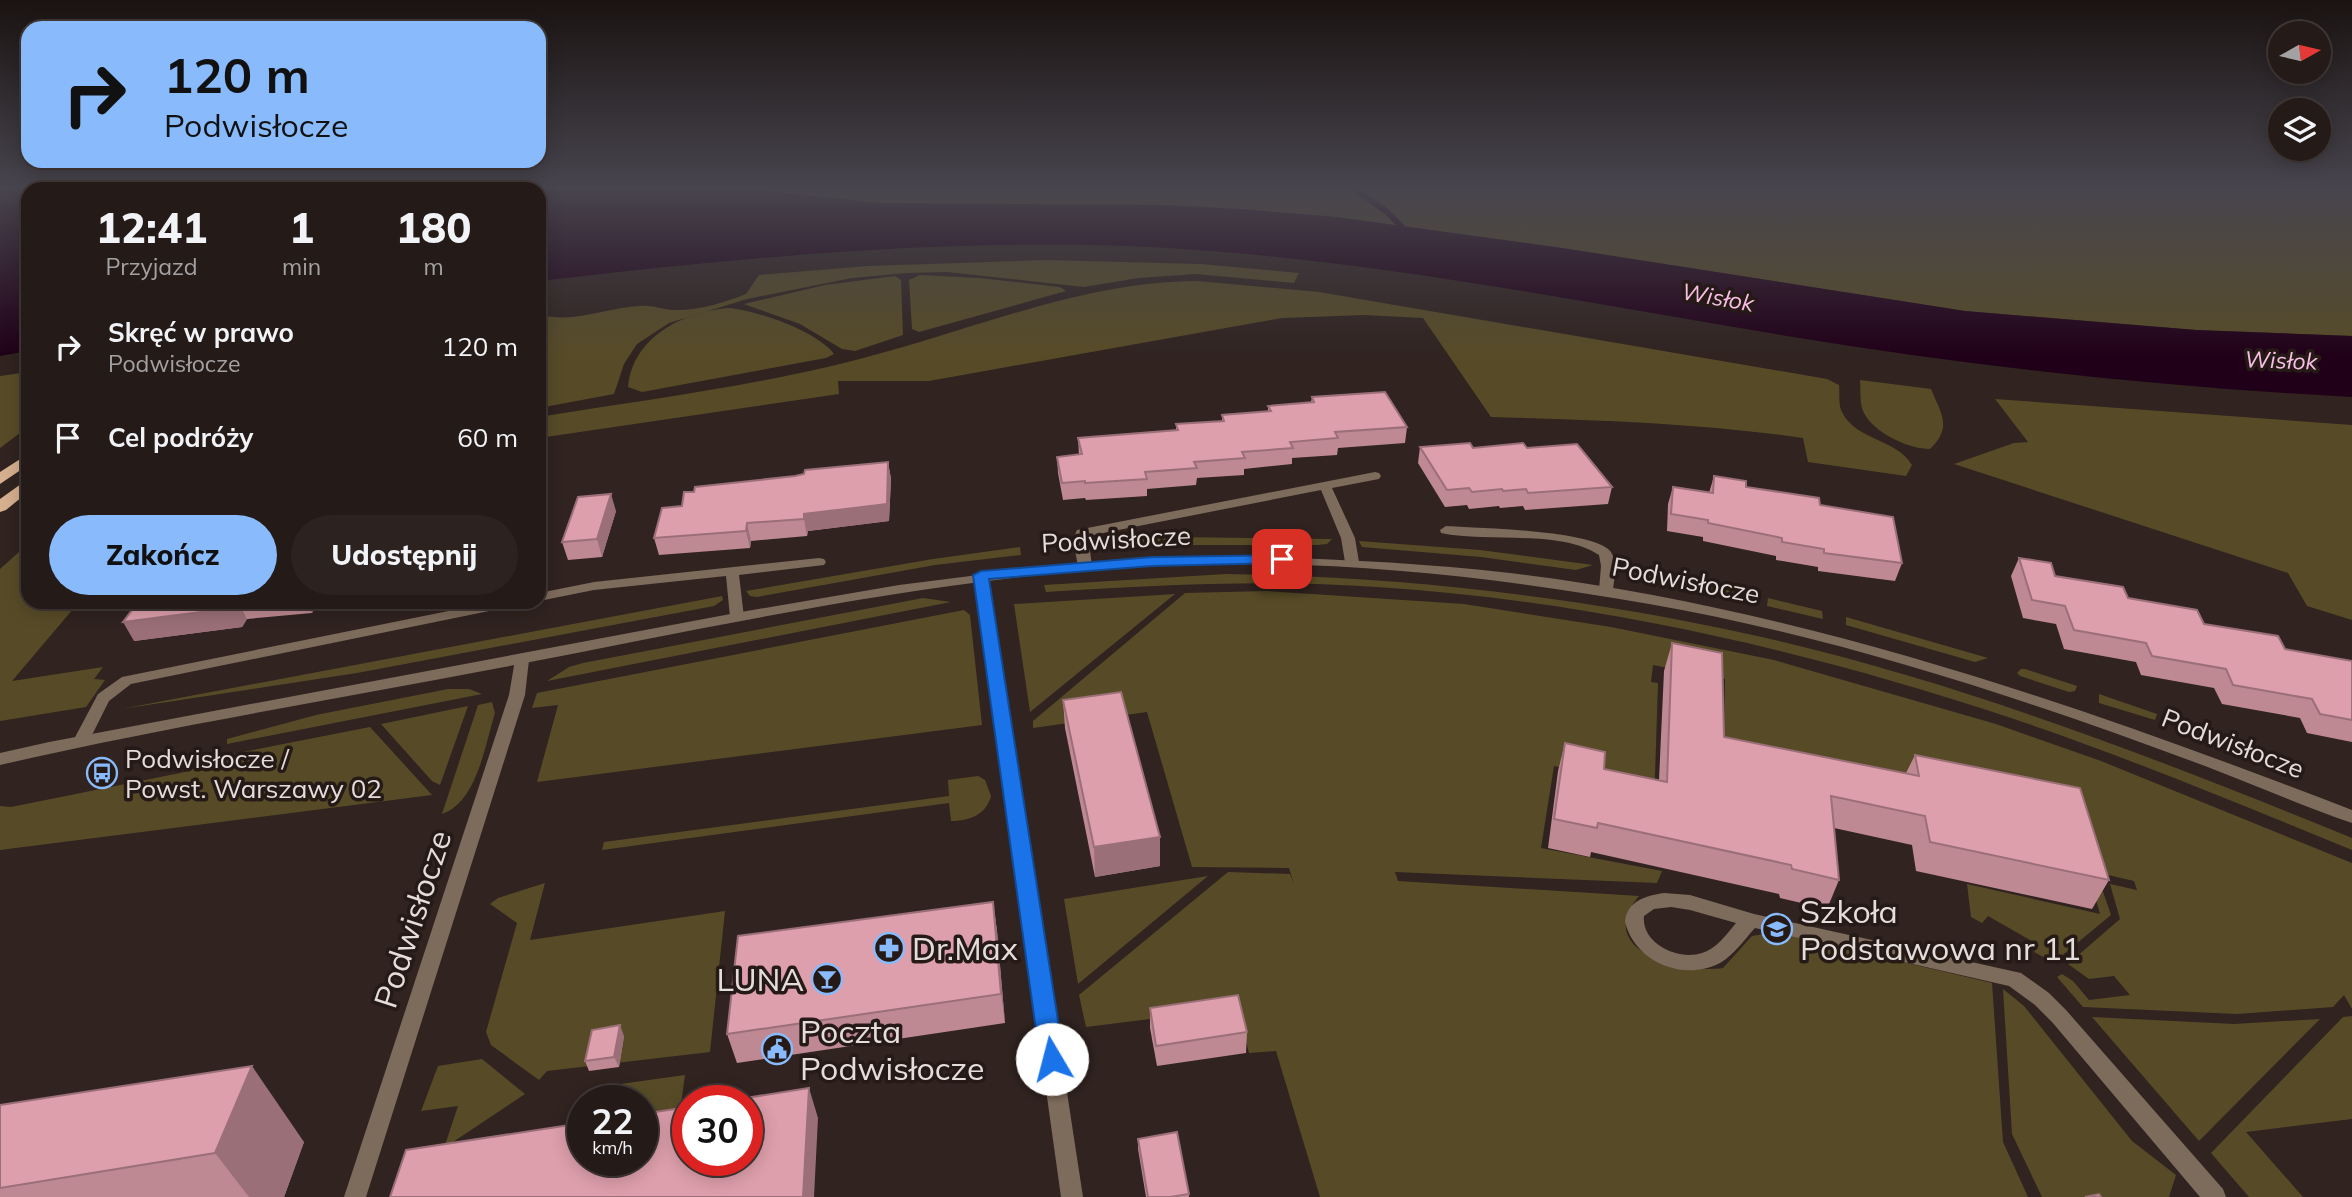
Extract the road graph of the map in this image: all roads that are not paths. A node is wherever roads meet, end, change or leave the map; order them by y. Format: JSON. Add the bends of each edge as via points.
{"nodes":[{"id":1,"x":21,"y":463,"type":"edge"},
{"id":2,"x":1375,"y":476,"type":"dead end"},
{"id":3,"x":0,"y":479,"type":"edge"},
{"id":4,"x":1325,"y":486,"type":"junction"},
{"id":5,"x":21,"y":490,"type":"edge"},
{"id":6,"x":0,"y":507,"type":"edge"},
{"id":7,"x":1446,"y":530,"type":"dead end"},
{"id":8,"x":819,"y":562,"type":"dead end"},
{"id":9,"x":1352,"y":562,"type":"junction"},
{"id":10,"x":1085,"y":566,"type":"junction"},
{"id":11,"x":732,"y":572,"type":"junction"},
{"id":12,"x":981,"y":575,"type":"junction"},
{"id":13,"x":1606,"y":590,"type":"junction"},
{"id":14,"x":546,"y":596,"type":"edge"},
{"id":15,"x":479,"y":609,"type":"edge"},
{"id":16,"x":737,"y":617,"type":"junction"},
{"id":17,"x":522,"y":660,"type":"junction"},
{"id":18,"x":81,"y":741,"type":"junction"},
{"id":19,"x":49,"y":748,"type":"junction"},
{"id":20,"x":0,"y":753,"type":"edge"},
{"id":21,"x":0,"y":760,"type":"edge"},
{"id":22,"x":2352,"y":817,"type":"edge"},
{"id":23,"x":1751,"y":920,"type":"junction"},
{"id":24,"x":355,"y":1197,"type":"edge"},
{"id":25,"x":1072,"y":1197,"type":"edge"},
{"id":26,"x":2215,"y":1197,"type":"edge"}],
"edges":[{"from":1,"to":3,"type":"main road"},
{"from":2,"to":4,"type":"street"},
{"from":4,"to":9,"type":"street","via":[[1348,538]]},
{"from":4,"to":10,"type":"street","via":[[1082,533]]},
{"from":5,"to":6,"type":"main road"},
{"from":7,"to":13,"type":"street","via":[[1570,540],[1596,547],[1605,554],[1608,565]]},
{"from":8,"to":11,"type":"street"},
{"from":9,"to":10,"type":"street","name":"Podwisłocze","via":[[1211,559]]},
{"from":9,"to":13,"type":"street","name":"Podwisłocze"},
{"from":10,"to":12,"type":"street","name":"Podwisłocze"},
{"from":11,"to":14,"type":"street"},
{"from":11,"to":16,"type":"street"},
{"from":12,"to":16,"type":"street","name":"Podwisłocze"},
{"from":12,"to":25,"type":"street"},
{"from":13,"to":22,"type":"street","name":"Podwisłocze","via":[[1898,656],[2124,729]]},
{"from":15,"to":18,"type":"street","via":[[127,680],[103,696]]},
{"from":16,"to":17,"type":"street","name":"Podwisłocze"},
{"from":17,"to":18,"type":"street","name":"Podwisłocze"},
{"from":17,"to":24,"type":"street","name":"Podwisłocze","via":[[517,695]]},
{"from":18,"to":19,"type":"street","name":"Podwisłocze"},
{"from":19,"to":20,"type":"street","name":"Podwisłocze"},
{"from":19,"to":21,"type":"street","name":"Podwisłocze"},
{"from":23,"to":23,"type":"street","via":[[1673,900],[1644,904],[1634,916],[1637,934],[1645,944],[1662,957],[1685,962],[1713,957]]},
{"from":23,"to":26,"type":"street","via":[[2014,979],[2059,1016]]}]}
